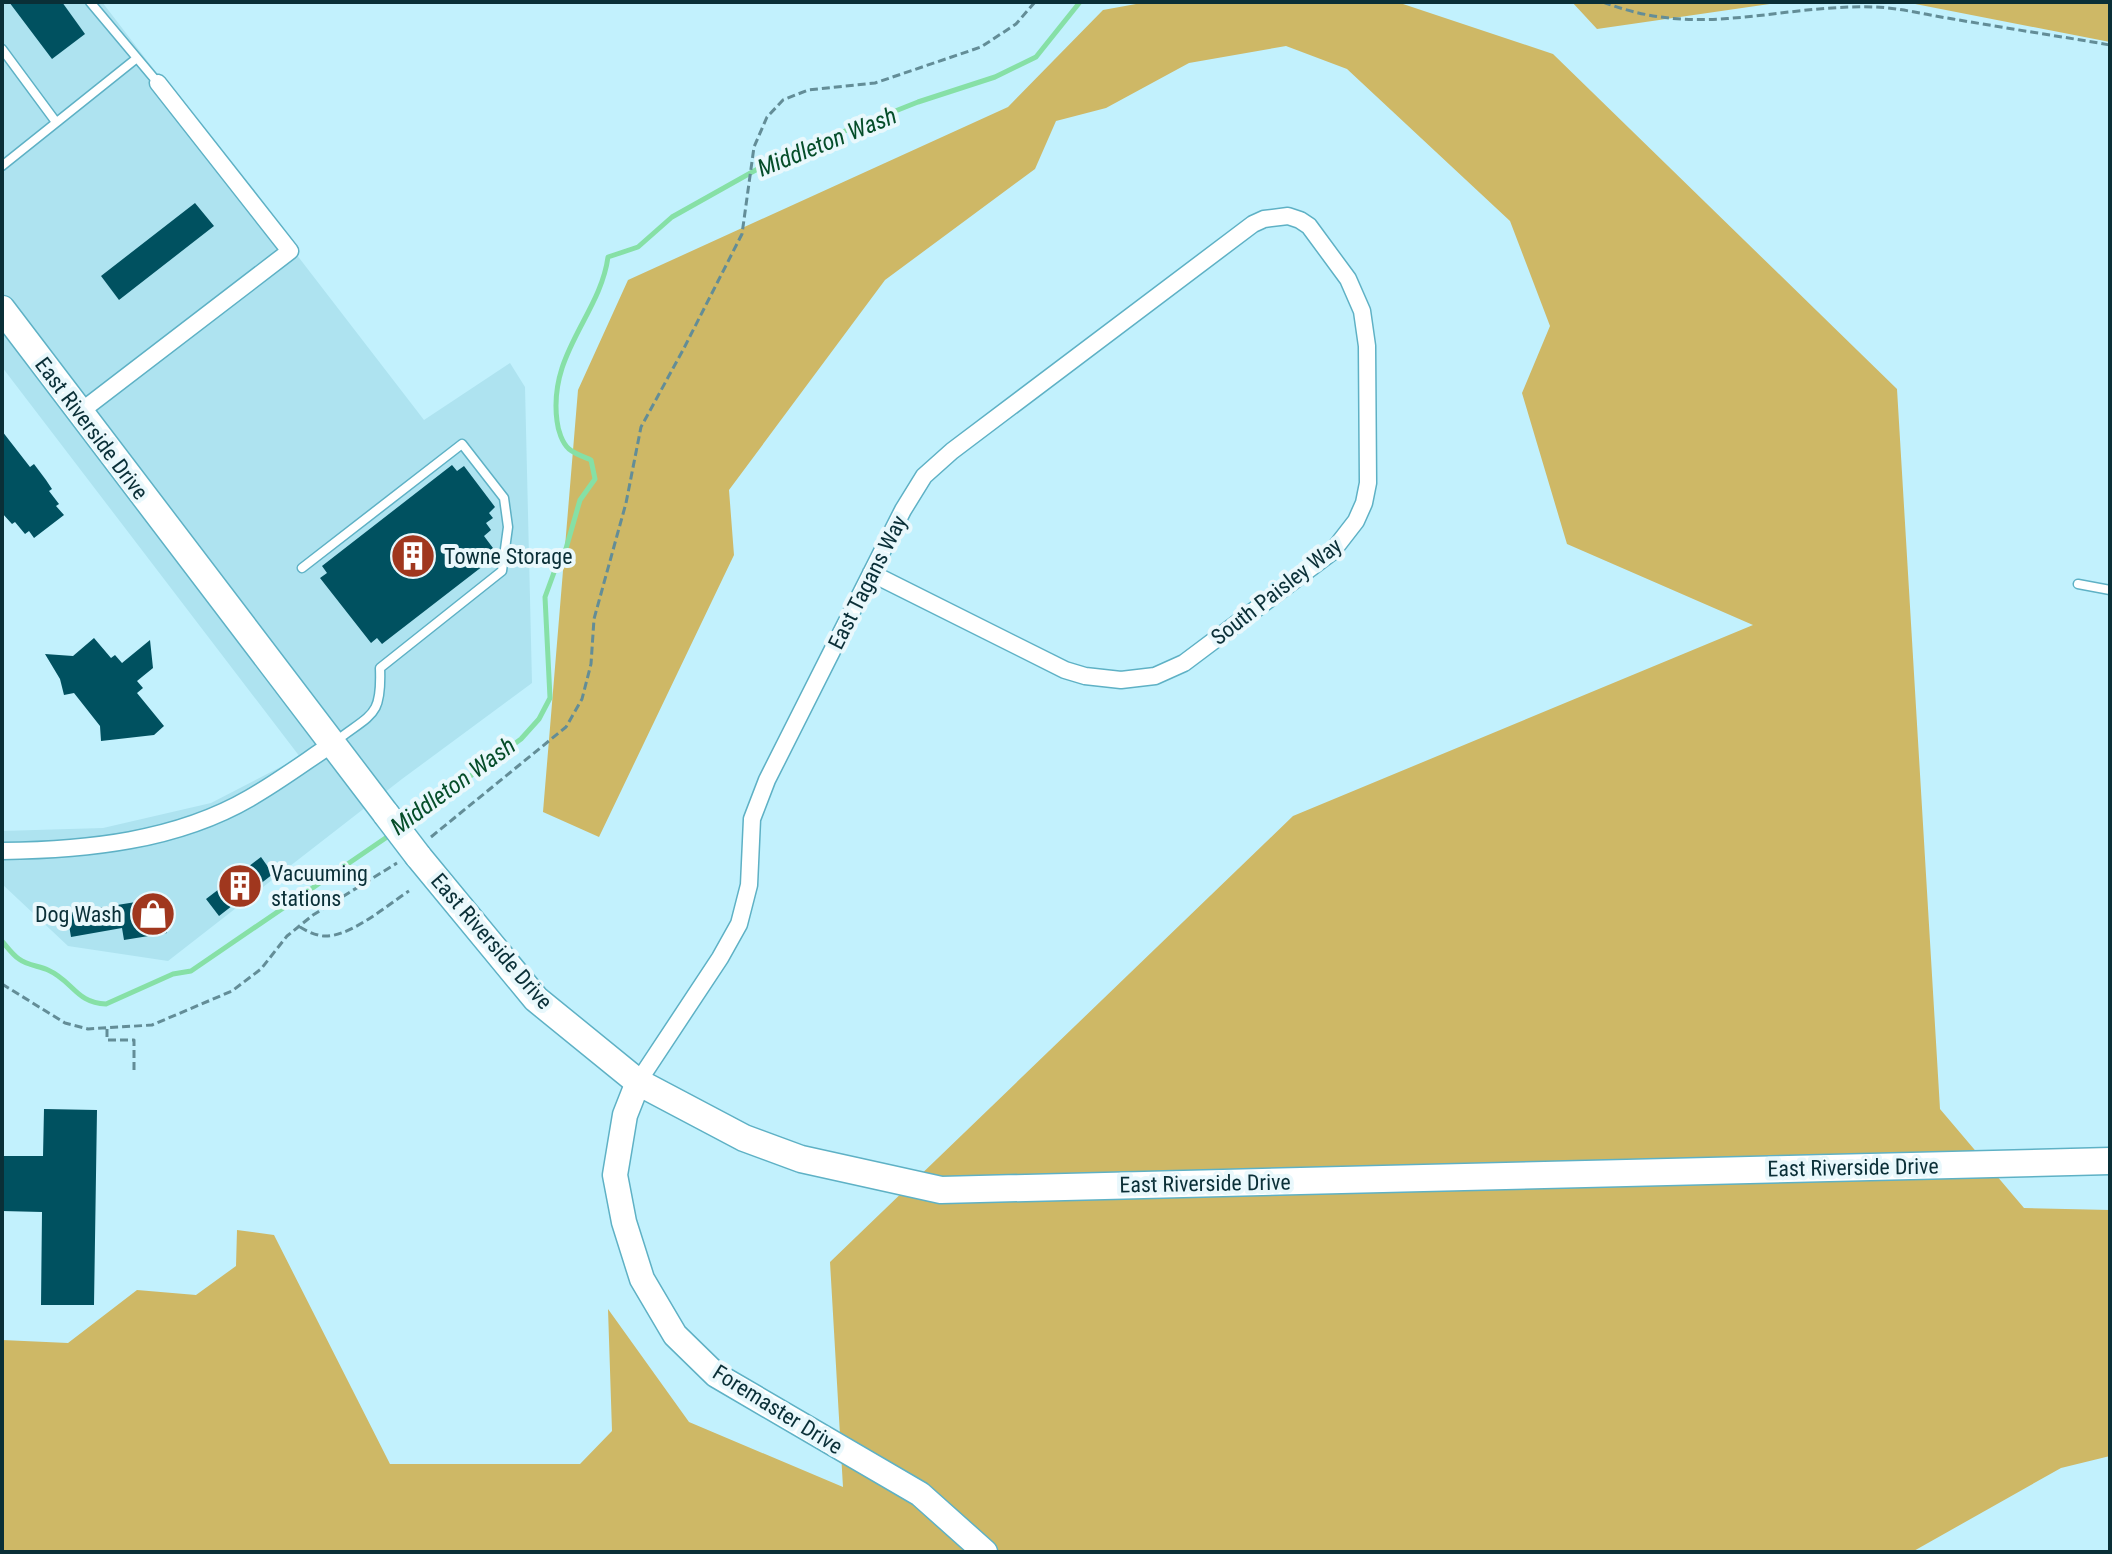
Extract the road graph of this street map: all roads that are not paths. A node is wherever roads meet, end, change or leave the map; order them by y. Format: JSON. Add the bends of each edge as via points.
{"nodes":[{"id":1,"x":90,"y":2,"type":"edge"},
{"id":2,"x":2,"y":49,"type":"edge"},
{"id":3,"x":137,"y":58,"type":"junction"},
{"id":4,"x":158,"y":83,"type":"joint"},
{"id":5,"x":56,"y":122,"type":"junction"},
{"id":6,"x":2,"y":166,"type":"edge"},
{"id":7,"x":1275,"y":216,"type":"joint"},
{"id":8,"x":2,"y":309,"type":"edge"},
{"id":9,"x":80,"y":412,"type":"junction"},
{"id":10,"x":302,"y":568,"type":"dead end"},
{"id":11,"x":871,"y":573,"type":"junction"},
{"id":12,"x":2078,"y":584,"type":"dead end"},
{"id":13,"x":2110,"y":590,"type":"edge"},
{"id":14,"x":332,"y":744,"type":"junction"},
{"id":15,"x":2,"y":851,"type":"edge"},
{"id":16,"x":638,"y":1082,"type":"junction"},
{"id":17,"x":2110,"y":1161,"type":"edge"},
{"id":18,"x":985,"y":1552,"type":"edge"}],
"edges":[{"from":1,"to":3,"type":"lane"},
{"from":2,"to":5,"type":"lane"},
{"from":3,"to":4,"type":"lane"},
{"from":3,"to":5,"type":"lane"},
{"from":4,"to":9,"type":"street","via":[[290,251]]},
{"from":5,"to":6,"type":"lane"},
{"from":7,"to":11,"type":"street","name":"East Tagans Way","via":[[1253,224],[936,463],[914,491]]},
{"from":7,"to":11,"type":"street","name":"South Paisley Way","via":[[1309,226],[1348,279],[1365,326],[1368,483],[1356,521],[1332,552],[1184,663],[1155,676],[1121,680],[1065,670]]},
{"from":8,"to":9,"type":"main road","name":"East Riverside Drive"},
{"from":9,"to":14,"type":"main road","name":"East Riverside Drive"},
{"from":10,"to":14,"type":"lane","via":[[462,444],[504,498],[508,527],[502,571],[380,668],[377,709]]},
{"from":11,"to":16,"type":"street","name":"East Tagans Way","via":[[758,800],[739,924]]},
{"from":12,"to":13,"type":"lane"},
{"from":14,"to":15,"type":"street","via":[[250,799],[168,832],[106,845]]},
{"from":14,"to":16,"type":"main road","name":"East Riverside Drive","bridge":true,"via":[[413,854],[536,999]]},
{"from":16,"to":17,"type":"main road","name":"East Riverside Drive","via":[[744,1138],[787,1154],[941,1190]]},
{"from":16,"to":18,"type":"main road","name":"Foremaster Drive","via":[[625,1115],[615,1175],[642,1279],[675,1335],[716,1375],[920,1494]]}]}
